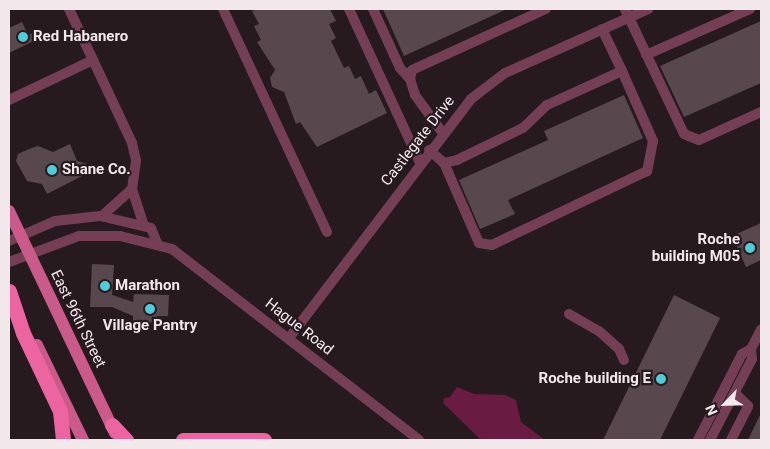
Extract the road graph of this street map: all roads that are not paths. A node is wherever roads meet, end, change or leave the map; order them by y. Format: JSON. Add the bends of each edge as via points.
{"nodes":[{"id":1,"x":69,"y":9,"type":"edge"},
{"id":2,"x":223,"y":9,"type":"edge"},
{"id":3,"x":349,"y":9,"type":"edge"},
{"id":4,"x":373,"y":9,"type":"edge"},
{"id":5,"x":546,"y":9,"type":"edge"},
{"id":6,"x":648,"y":9,"type":"edge"},
{"id":7,"x":750,"y":9,"type":"edge"},
{"id":8,"x":627,"y":13,"type":"edge"},
{"id":9,"x":602,"y":29,"type":"junction"},
{"id":10,"x":646,"y":55,"type":"junction"},
{"id":11,"x":94,"y":60,"type":"junction"},
{"id":12,"x":622,"y":71,"type":"junction"},
{"id":13,"x":410,"y":78,"type":"junction"},
{"id":14,"x":9,"y":100,"type":"edge"},
{"id":15,"x":761,"y":112,"type":"edge"},
{"id":16,"x":442,"y":132,"type":"junction"},
{"id":17,"x":429,"y":150,"type":"junction"},
{"id":18,"x":444,"y":162,"type":"junction"},
{"id":19,"x":420,"y":163,"type":"junction"},
{"id":20,"x":132,"y":189,"type":"junction"},
{"id":21,"x":9,"y":211,"type":"edge"},
{"id":22,"x":102,"y":216,"type":"junction"},
{"id":23,"x":144,"y":225,"type":"junction"},
{"id":24,"x":327,"y":232,"type":"dead end"},
{"id":25,"x":14,"y":238,"type":"edge"},
{"id":26,"x":157,"y":243,"type":"junction"},
{"id":27,"x":28,"y":252,"type":"junction"},
{"id":28,"x":10,"y":261,"type":"edge"},
{"id":29,"x":9,"y":287,"type":"edge"},
{"id":30,"x":9,"y":291,"type":"edge"},
{"id":31,"x":569,"y":314,"type":"dead end"},
{"id":32,"x":761,"y":329,"type":"edge"},
{"id":33,"x":289,"y":338,"type":"junction"},
{"id":34,"x":752,"y":349,"type":"junction"},
{"id":35,"x":624,"y":360,"type":"dead end"},
{"id":36,"x":735,"y":393,"type":"junction"},
{"id":37,"x":112,"y":426,"type":"junction"},
{"id":38,"x":63,"y":440,"type":"edge"},
{"id":39,"x":83,"y":440,"type":"edge"},
{"id":40,"x":118,"y":440,"type":"edge"},
{"id":41,"x":126,"y":440,"type":"edge"},
{"id":42,"x":183,"y":440,"type":"edge"},
{"id":43,"x":264,"y":440,"type":"edge"},
{"id":44,"x":419,"y":440,"type":"edge"},
{"id":45,"x":698,"y":440,"type":"edge"},
{"id":46,"x":710,"y":440,"type":"edge"},
{"id":47,"x":731,"y":440,"type":"edge"}],
"edges":[{"from":1,"to":11,"type":"street"},
{"from":2,"to":24,"type":"street"},
{"from":3,"to":19,"type":"street"},
{"from":4,"to":13,"type":"street","via":[[400,68]]},
{"from":5,"to":13,"type":"street","via":[[412,70]]},
{"from":6,"to":8,"type":"street","name":"Castlegate Drive"},
{"from":7,"to":10,"type":"street"},
{"from":8,"to":9,"type":"street","name":"Castlegate Drive"},
{"from":8,"to":10,"type":"street"},
{"from":9,"to":12,"type":"street"},
{"from":9,"to":16,"type":"street","name":"Castlegate Drive","via":[[496,78],[464,105]]},
{"from":10,"to":15,"type":"street","via":[[684,134],[698,140]]},
{"from":11,"to":14,"type":"street"},
{"from":11,"to":20,"type":"street","via":[[135,154]]},
{"from":12,"to":18,"type":"street","via":[[547,106],[523,128]]},
{"from":12,"to":18,"type":"street","via":[[653,141],[647,171],[492,245],[479,243]]},
{"from":13,"to":16,"type":"street","via":[[427,116]]},
{"from":16,"to":17,"type":"street","name":"Castlegate Drive"},
{"from":17,"to":18,"type":"street"},
{"from":17,"to":19,"type":"street","name":"Castlegate Drive"},
{"from":19,"to":33,"type":"street","name":"Castlegate Drive"},
{"from":20,"to":22,"type":"street"},
{"from":20,"to":23,"type":"street","name":"Hague Road"},
{"from":21,"to":25,"type":"main road","name":"East 96th Street"},
{"from":22,"to":23,"type":"street"},
{"from":22,"to":25,"type":"street","via":[[62,219]]},
{"from":23,"to":26,"type":"street","name":"Hague Road","via":[[151,228]]},
{"from":25,"to":27,"type":"main road","name":"East 96th Street"},
{"from":26,"to":27,"type":"street","name":"Hague Road","via":[[146,244],[120,236],[79,236]]},
{"from":26,"to":33,"type":"street","name":"Hague Road","via":[[184,258]]},
{"from":27,"to":28,"type":"street","name":"Hague Road"},
{"from":27,"to":37,"type":"main road","name":"East 96th Street"},
{"from":29,"to":39,"type":"main road"},
{"from":30,"to":38,"type":"highway","via":[[22,333],[60,411]]},
{"from":31,"to":35,"type":"street","via":[[599,331],[618,348]]},
{"from":32,"to":34,"type":"street"},
{"from":33,"to":44,"type":"street","name":"Hague Road"},
{"from":34,"to":36,"type":"street","via":[[752,359]]},
{"from":34,"to":45,"type":"street","via":[[742,354]]},
{"from":36,"to":46,"type":"street"},
{"from":36,"to":47,"type":"street","via":[[748,406]]},
{"from":37,"to":40,"type":"main road","name":"East 96th Street"},
{"from":37,"to":41,"type":"highway"},
{"from":42,"to":43,"type":"highway"}]}
